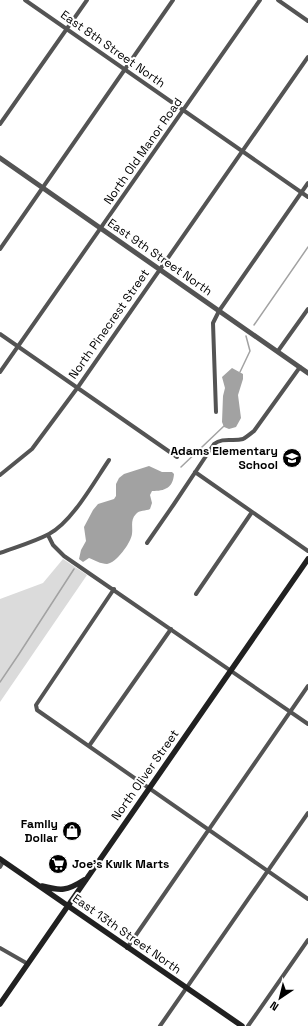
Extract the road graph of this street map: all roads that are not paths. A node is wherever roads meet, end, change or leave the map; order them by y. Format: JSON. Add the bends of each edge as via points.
{"nodes":[{"id":1,"x":25,"y":0,"type":"edge"},
{"id":2,"x":87,"y":0,"type":"edge"},
{"id":3,"x":173,"y":0,"type":"edge"},
{"id":4,"x":260,"y":0,"type":"edge"},
{"id":5,"x":278,"y":0,"type":"edge"},
{"id":6,"x":308,"y":21,"type":"edge"},
{"id":7,"x":66,"y":29,"type":"junction"},
{"id":8,"x":308,"y":57,"type":"edge"},
{"id":9,"x":125,"y":70,"type":"junction"},
{"id":10,"x":183,"y":110,"type":"junction"},
{"id":11,"x":0,"y":124,"type":"edge"},
{"id":12,"x":242,"y":151,"type":"junction"},
{"id":13,"x":0,"y":158,"type":"edge"},
{"id":14,"x":308,"y":183,"type":"edge"},
{"id":15,"x":43,"y":188,"type":"junction"},
{"id":16,"x":301,"y":193,"type":"junction"},
{"id":17,"x":308,"y":197,"type":"edge"},
{"id":18,"x":101,"y":228,"type":"junction"},
{"id":19,"x":0,"y":249,"type":"edge"},
{"id":20,"x":160,"y":269,"type":"junction"},
{"id":21,"x":308,"y":309,"type":"edge"},
{"id":22,"x":219,"y":311,"type":"junction"},
{"id":23,"x":0,"y":334,"type":"edge"},
{"id":24,"x":18,"y":346,"type":"junction"},
{"id":25,"x":278,"y":351,"type":"junction"},
{"id":26,"x":300,"y":367,"type":"junction"},
{"id":27,"x":0,"y":372,"type":"edge"},
{"id":28,"x":308,"y":373,"type":"edge"},
{"id":29,"x":78,"y":387,"type":"junction"},
{"id":30,"x":216,"y":412,"type":"dead end"},
{"id":31,"x":177,"y":457,"type":"dead end"},
{"id":32,"x":109,"y":460,"type":"dead end"},
{"id":33,"x":195,"y":472,"type":"junction"},
{"id":34,"x":0,"y":475,"type":"edge"},
{"id":35,"x":252,"y":512,"type":"junction"},
{"id":36,"x":48,"y":535,"type":"junction"},
{"id":37,"x":147,"y":543,"type":"dead end"},
{"id":38,"x":308,"y":551,"type":"edge"},
{"id":39,"x":0,"y":553,"type":"edge"},
{"id":40,"x":308,"y":559,"type":"edge"},
{"id":41,"x":114,"y":589,"type":"junction"},
{"id":42,"x":196,"y":594,"type":"dead end"},
{"id":43,"x":171,"y":629,"type":"junction"},
{"id":44,"x":231,"y":671,"type":"junction"},
{"id":45,"x":308,"y":686,"type":"edge"},
{"id":46,"x":290,"y":712,"type":"junction"},
{"id":47,"x":308,"y":724,"type":"edge"},
{"id":48,"x":89,"y":746,"type":"junction"},
{"id":49,"x":149,"y":788,"type":"junction"},
{"id":50,"x":308,"y":813,"type":"edge"},
{"id":51,"x":209,"y":830,"type":"junction"},
{"id":52,"x":1,"y":863,"type":"edge"},
{"id":53,"x":268,"y":871,"type":"junction"},
{"id":54,"x":88,"y":877,"type":"junction"},
{"id":55,"x":37,"y":884,"type":"junction"},
{"id":56,"x":308,"y":898,"type":"edge"},
{"id":57,"x":68,"y":906,"type":"junction"},
{"id":58,"x":308,"y":940,"type":"edge"},
{"id":59,"x":0,"y":948,"type":"edge"},
{"id":60,"x":127,"y":948,"type":"junction"},
{"id":61,"x":28,"y":964,"type":"junction"},
{"id":62,"x":186,"y":988,"type":"junction"},
{"id":63,"x":0,"y":1004,"type":"edge"},
{"id":64,"x":160,"y":1026,"type":"edge"},
{"id":65,"x":242,"y":1026,"type":"edge"},
{"id":66,"x":248,"y":1026,"type":"edge"}],
"edges":[{"from":1,"to":7,"type":"street","name":"East 8th Street North"},
{"from":2,"to":7,"type":"street"},
{"from":3,"to":9,"type":"street"},
{"from":4,"to":10,"type":"street","name":"North Old Manor Road"},
{"from":5,"to":6,"type":"street"},
{"from":7,"to":9,"type":"street","name":"East 8th Street North"},
{"from":7,"to":11,"type":"street"},
{"from":8,"to":12,"type":"street","name":"North Pinecrest Street"},
{"from":9,"to":10,"type":"street","name":"East 8th Street North"},
{"from":9,"to":15,"type":"street"},
{"from":10,"to":12,"type":"street","name":"East 8th Street North"},
{"from":10,"to":18,"type":"street","name":"North Old Manor Road"},
{"from":12,"to":16,"type":"street","name":"East 8th Street North"},
{"from":12,"to":20,"type":"street","name":"North Pinecrest Street"},
{"from":13,"to":15,"type":"street","name":"East 9th Street North"},
{"from":14,"to":16,"type":"street"},
{"from":15,"to":18,"type":"street","name":"East 9th Street North"},
{"from":15,"to":19,"type":"street"},
{"from":16,"to":17,"type":"street","name":"East 8th Street North"},
{"from":16,"to":22,"type":"street"},
{"from":18,"to":20,"type":"street","name":"East 9th Street North"},
{"from":18,"to":24,"type":"street","name":"North Old Manor Road"},
{"from":20,"to":22,"type":"street","name":"East 9th Street North"},
{"from":20,"to":29,"type":"street","name":"North Pinecrest Street"},
{"from":21,"to":25,"type":"street"},
{"from":22,"to":25,"type":"street","name":"East 9th Street North"},
{"from":22,"to":30,"type":"street","via":[[213,324]]},
{"from":23,"to":24,"type":"street"},
{"from":24,"to":27,"type":"street","name":"North Old Manor Road"},
{"from":24,"to":29,"type":"street"},
{"from":25,"to":26,"type":"street","name":"East 9th Street North"},
{"from":26,"to":28,"type":"street","name":"East 9th Street North"},
{"from":26,"to":33,"type":"street","via":[[254,431],[245,438],[218,441]]},
{"from":29,"to":31,"type":"street"},
{"from":29,"to":34,"type":"street","name":"North Pinecrest Street","via":[[32,449]]},
{"from":32,"to":36,"type":"street","via":[[68,519]]},
{"from":33,"to":35,"type":"street"},
{"from":33,"to":37,"type":"street"},
{"from":35,"to":38,"type":"street"},
{"from":35,"to":42,"type":"street"},
{"from":36,"to":39,"type":"street"},
{"from":36,"to":41,"type":"street","via":[[57,550]]},
{"from":40,"to":44,"type":"main road","name":"North Oliver Street"},
{"from":41,"to":43,"type":"street"},
{"from":41,"to":48,"type":"street","via":[[36,705],[37,710]]},
{"from":43,"to":44,"type":"street"},
{"from":43,"to":48,"type":"street"},
{"from":44,"to":46,"type":"street"},
{"from":44,"to":49,"type":"main road","name":"North Oliver Street"},
{"from":45,"to":46,"type":"street"},
{"from":46,"to":47,"type":"street"},
{"from":46,"to":51,"type":"street"},
{"from":48,"to":49,"type":"street"},
{"from":49,"to":51,"type":"street"},
{"from":49,"to":54,"type":"main road","name":"North Oliver Street"},
{"from":50,"to":53,"type":"street"},
{"from":51,"to":53,"type":"street"},
{"from":51,"to":60,"type":"street"},
{"from":52,"to":55,"type":"main road","name":"East 13th Street North"},
{"from":53,"to":56,"type":"street"},
{"from":53,"to":62,"type":"street"},
{"from":54,"to":55,"type":"main road","via":[[69,889],[62,890]]},
{"from":54,"to":57,"type":"main road","name":"North Oliver Street"},
{"from":55,"to":57,"type":"main road","name":"East 13th Street North"},
{"from":57,"to":60,"type":"main road","name":"East 13th Street North"},
{"from":57,"to":61,"type":"main road","name":"North Oliver Street"},
{"from":58,"to":66,"type":"street"},
{"from":59,"to":61,"type":"street"},
{"from":60,"to":62,"type":"main road","name":"East 13th Street North"},
{"from":61,"to":63,"type":"main road","name":"North Oliver Street"},
{"from":62,"to":64,"type":"street"},
{"from":62,"to":65,"type":"main road","name":"East 13th Street North"}]}
